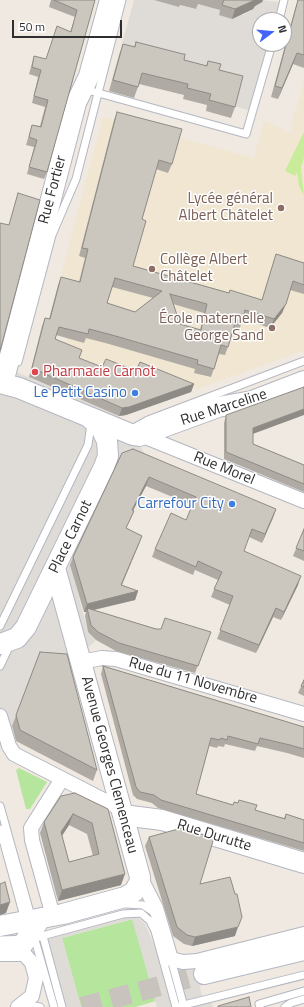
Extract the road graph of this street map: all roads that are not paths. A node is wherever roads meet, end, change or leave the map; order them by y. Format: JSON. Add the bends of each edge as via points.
{"nodes":[{"id":1,"x":110,"y":0,"type":"edge"},
{"id":2,"x":122,"y":0,"type":"edge"},
{"id":3,"x":284,"y":0,"type":"edge"},
{"id":4,"x":280,"y":12,"type":"edge"},
{"id":5,"x":270,"y":52,"type":"edge"},
{"id":6,"x":90,"y":91,"type":"junction"},
{"id":7,"x":304,"y":361,"type":"edge"},
{"id":8,"x":304,"y":381,"type":"edge"},
{"id":9,"x":1,"y":384,"type":"edge"},
{"id":10,"x":90,"y":418,"type":"junction"},
{"id":11,"x":122,"y":439,"type":"junction"},
{"id":12,"x":304,"y":501,"type":"edge"},
{"id":13,"x":55,"y":568,"type":"junction"},
{"id":14,"x":4,"y":637,"type":"edge"},
{"id":15,"x":81,"y":662,"type":"junction"},
{"id":16,"x":0,"y":666,"type":"edge"},
{"id":17,"x":304,"y":714,"type":"edge"},
{"id":18,"x":0,"y":716,"type":"edge"},
{"id":19,"x":62,"y":779,"type":"junction"},
{"id":20,"x":0,"y":806,"type":"edge"},
{"id":21,"x":122,"y":812,"type":"junction"},
{"id":22,"x":0,"y":829,"type":"edge"},
{"id":23,"x":304,"y":863,"type":"edge"},
{"id":24,"x":140,"y":876,"type":"junction"},
{"id":25,"x":160,"y":922,"type":"junction"},
{"id":26,"x":0,"y":926,"type":"edge"},
{"id":27,"x":34,"y":931,"type":"edge"},
{"id":28,"x":0,"y":934,"type":"edge"},
{"id":29,"x":304,"y":934,"type":"edge"},
{"id":30,"x":0,"y":940,"type":"edge"},
{"id":31,"x":304,"y":950,"type":"edge"},
{"id":32,"x":171,"y":959,"type":"junction"},
{"id":33,"x":204,"y":974,"type":"tunnel mouth"},
{"id":34,"x":304,"y":975,"type":"edge"},
{"id":35,"x":304,"y":991,"type":"edge"},
{"id":36,"x":304,"y":999,"type":"edge"},
{"id":37,"x":21,"y":1006,"type":"edge"},
{"id":38,"x":184,"y":1006,"type":"edge"},
{"id":39,"x":40,"y":1007,"type":"edge"},
{"id":40,"x":54,"y":1007,"type":"edge"},
{"id":41,"x":62,"y":1007,"type":"edge"},
{"id":42,"x":176,"y":1007,"type":"edge"},
{"id":43,"x":260,"y":1007,"type":"edge"},
{"id":44,"x":285,"y":1007,"type":"edge"}],
"edges":[{"from":1,"to":6,"type":"street","name":"Rue Fortier","via":[[89,76]]},
{"from":2,"to":6,"type":"lane"},
{"from":3,"to":4,"type":"lane"},
{"from":5,"to":6,"type":"lane","via":[[246,134]]},
{"from":6,"to":9,"type":"street","name":"Rue Fortier","via":[[76,103]]},
{"from":7,"to":11,"type":"lane","via":[[148,420]]},
{"from":8,"to":11,"type":"street","name":"Rue Marceline","via":[[252,401],[218,407]]},
{"from":9,"to":10,"type":"street","via":[[34,393]]},
{"from":10,"to":11,"type":"street"},
{"from":10,"to":14,"type":"lane","name":"Place Carnot","via":[[91,432],[88,444]]},
{"from":11,"to":12,"type":"street","name":"Rue Morel"},
{"from":11,"to":13,"type":"street","name":"Place Carnot","via":[[108,456]]},
{"from":11,"to":14,"type":"lane","via":[[97,464]]},
{"from":13,"to":14,"type":"street","name":"Place Carnot","via":[[22,634]]},
{"from":13,"to":15,"type":"street","name":"Avenue Georges Clemenceau"},
{"from":14,"to":16,"type":"lane"},
{"from":15,"to":17,"type":"street","name":"Rue du 11 Novembre","via":[[102,658],[116,659]]},
{"from":15,"to":21,"type":"street","name":"Avenue Georges Clemenceau"},
{"from":18,"to":19,"type":"street","name":"Rue Durutte","via":[[14,754]]},
{"from":19,"to":21,"type":"street","name":"Rue Durutte"},
{"from":19,"to":27,"type":"street","via":[[31,828]]},
{"from":20,"to":27,"type":"lane"},
{"from":21,"to":23,"type":"street","name":"Rue Durutte","via":[[162,820]]},
{"from":21,"to":24,"type":"street","name":"Avenue Georges Clemenceau"},
{"from":22,"to":27,"type":"lane"},
{"from":24,"to":25,"type":"street","name":"Avenue Georges Clemenceau","via":[[155,905]]},
{"from":24,"to":27,"type":"street","via":[[137,887],[128,896]]},
{"from":25,"to":27,"type":"lane","via":[[151,909],[134,903]]},
{"from":25,"to":32,"type":"street","name":"Avenue Georges Clemenceau"},
{"from":26,"to":27,"type":"street"},
{"from":27,"to":28,"type":"lane"},
{"from":27,"to":30,"type":"lane"},
{"from":27,"to":37,"type":"street","via":[[30,959],[36,973],[34,991]]},
{"from":27,"to":40,"type":"lane"},
{"from":27,"to":41,"type":"lane"},
{"from":27,"to":42,"type":"lane","via":[[128,912],[144,915],[154,931]]},
{"from":29,"to":32,"type":"street","via":[[197,961],[183,962]]},
{"from":31,"to":33,"type":"street"},
{"from":32,"to":38,"type":"lane"},
{"from":34,"to":38,"type":"lane"},
{"from":35,"to":43,"type":"lane","via":[[259,1004]]},
{"from":36,"to":44,"type":"lane"},
{"from":37,"to":39,"type":"lane"},
{"from":38,"to":42,"type":"lane"}]}
